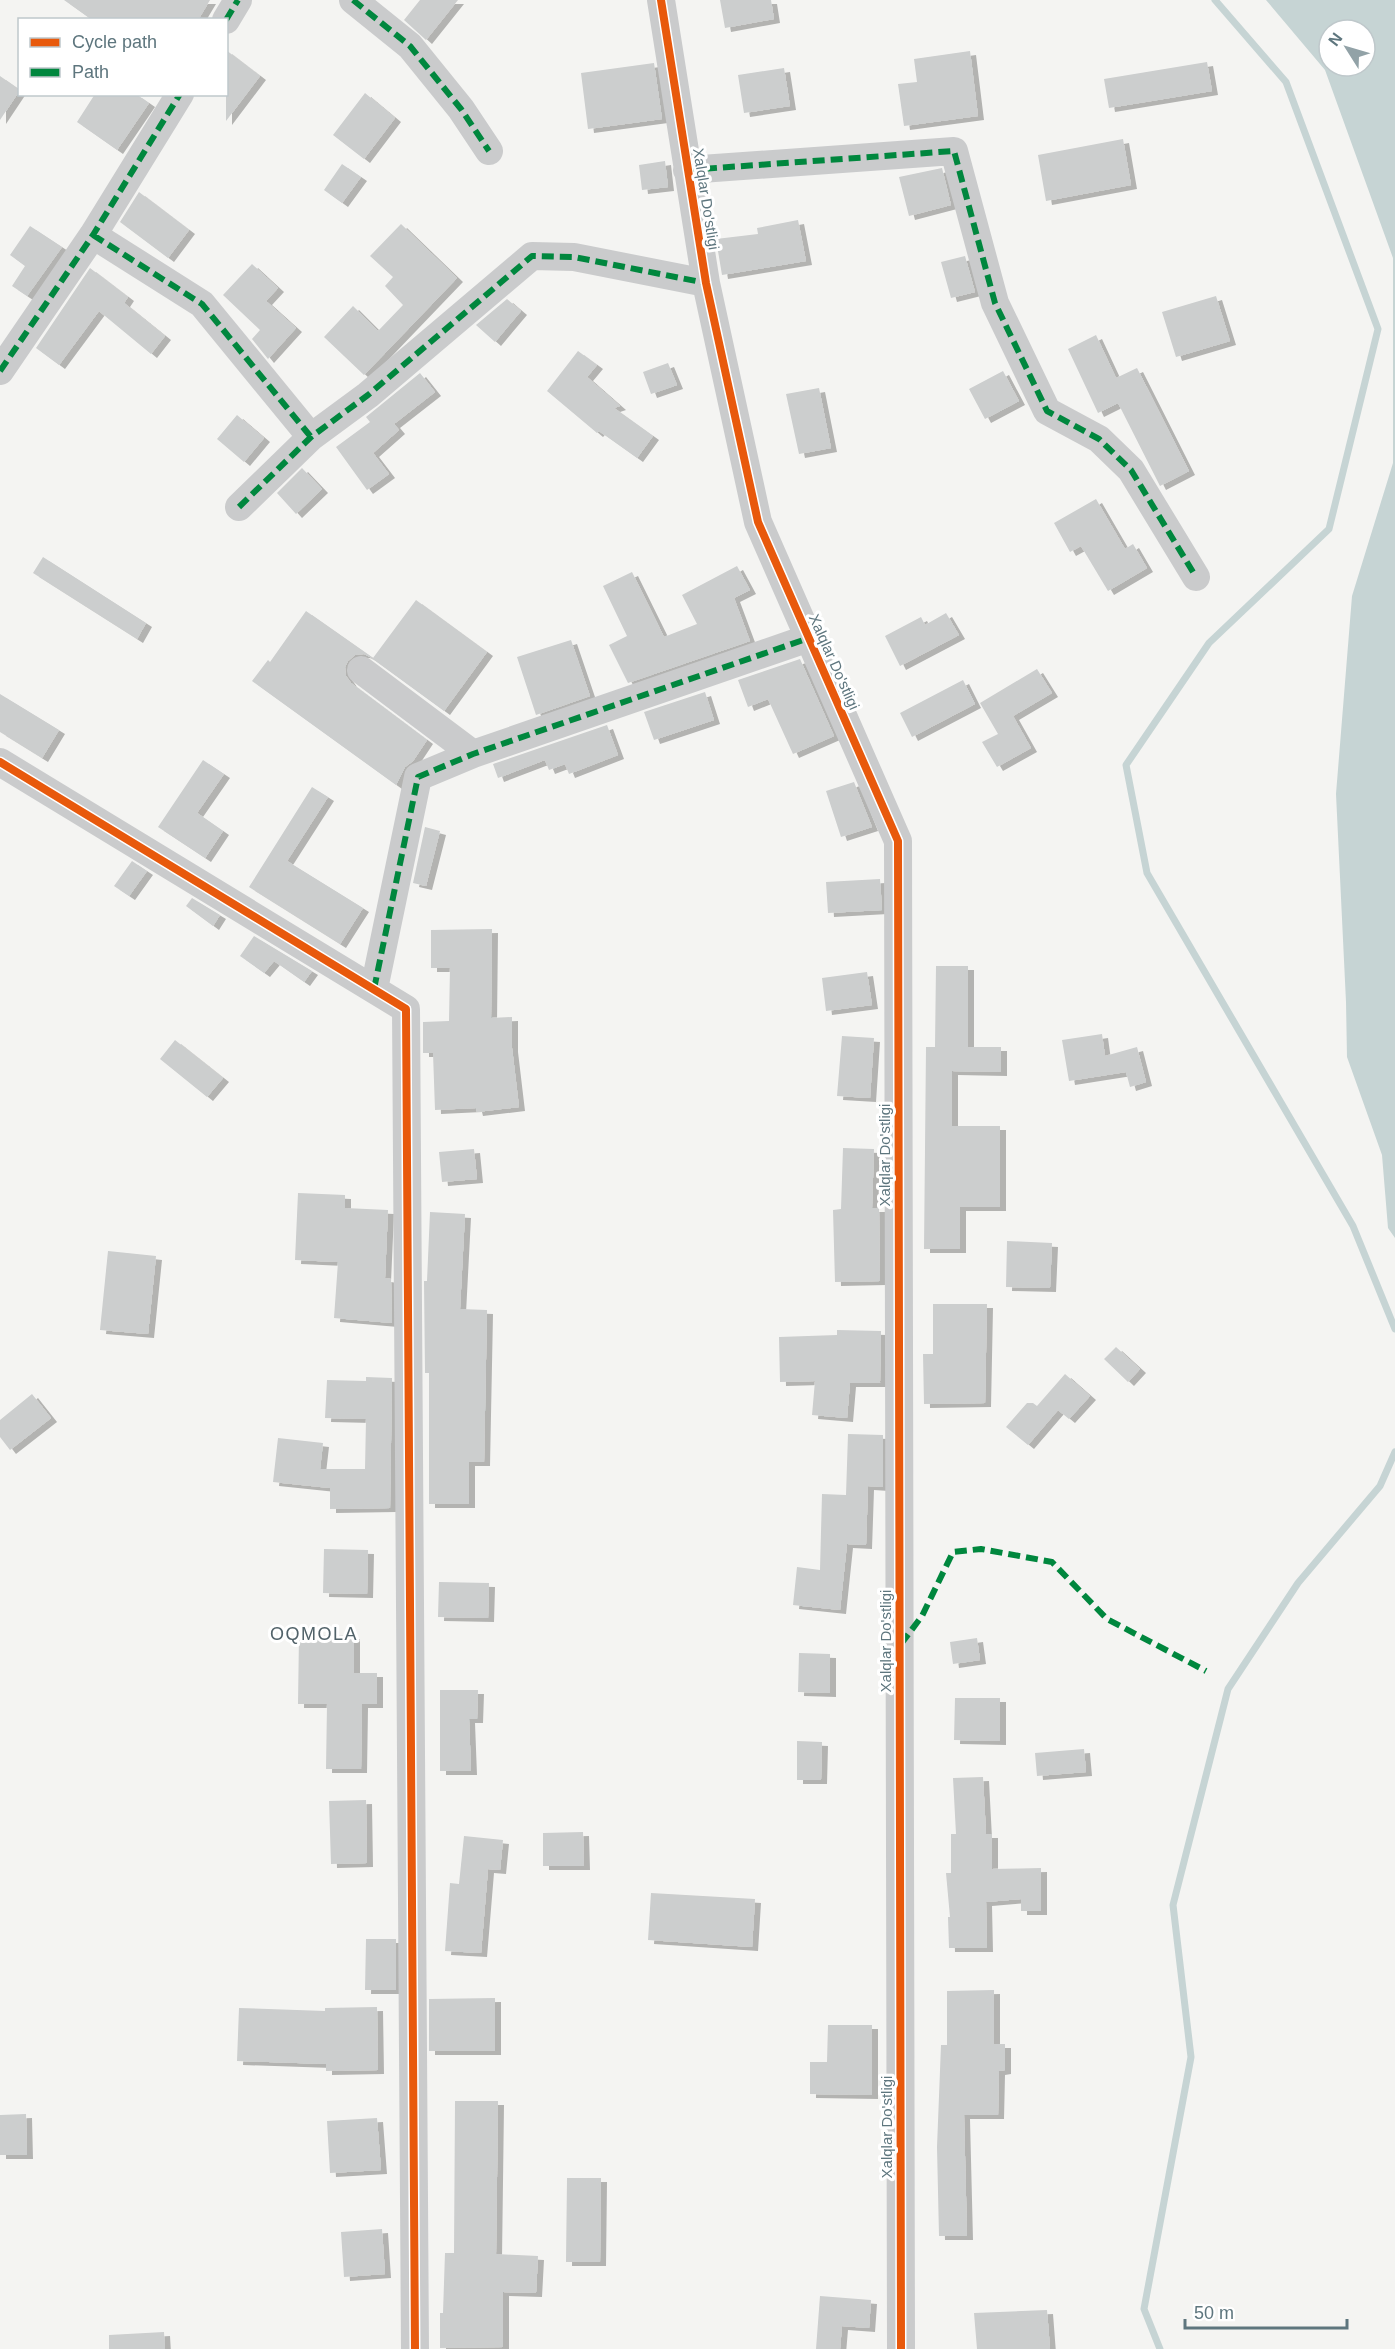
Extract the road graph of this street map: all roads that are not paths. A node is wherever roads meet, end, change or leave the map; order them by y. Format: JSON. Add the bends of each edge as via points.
{"nodes":[{"id":1,"x":238,"y":0,"type":"edge"},
{"id":2,"x":353,"y":0,"type":"edge"},
{"id":3,"x":661,"y":0,"type":"edge"},
{"id":4,"x":227,"y":18,"type":"edge"},
{"id":5,"x":179,"y":96,"type":"edge"},
{"id":6,"x":489,"y":151,"type":"dead end"},
{"id":7,"x":687,"y":170,"type":"junction"},
{"id":8,"x":93,"y":235,"type":"junction"},
{"id":9,"x":706,"y":283,"type":"junction"},
{"id":10,"x":0,"y":371,"type":"edge"},
{"id":11,"x":311,"y":437,"type":"junction"},
{"id":12,"x":239,"y":507,"type":"dead end"},
{"id":13,"x":1196,"y":577,"type":"dead end"},
{"id":14,"x":809,"y":638,"type":"junction"},
{"id":15,"x":361,"y":670,"type":"dead end"},
{"id":16,"x":472,"y":754,"type":"junction"},
{"id":17,"x":0,"y":762,"type":"edge"},
{"id":18,"x":374,"y":989,"type":"junction"},
{"id":19,"x":415,"y":2349,"type":"edge"},
{"id":20,"x":901,"y":2349,"type":"edge"}],
"edges":[{"from":1,"to":4,"type":"street"},
{"from":2,"to":6,"type":"street","via":[[410,45],[462,109]]},
{"from":3,"to":7,"type":"street","name":"Xalqlar Do'stligi"},
{"from":5,"to":8,"type":"street"},
{"from":7,"to":9,"type":"street","name":"Xalqlar Do'stligi"},
{"from":7,"to":13,"type":"street","via":[[954,151],[995,303],[1047,411],[1099,439],[1131,470]]},
{"from":8,"to":10,"type":"street"},
{"from":8,"to":11,"type":"street","via":[[202,304]]},
{"from":9,"to":11,"type":"street","via":[[574,257],[532,256]]},
{"from":9,"to":14,"type":"street","name":"Xalqlar Do'stligi","via":[[759,522]]},
{"from":11,"to":12,"type":"street"},
{"from":14,"to":16,"type":"street"},
{"from":14,"to":20,"type":"street","name":"Xalqlar Do'stligi","via":[[898,841]]},
{"from":15,"to":16,"type":"street"},
{"from":16,"to":18,"type":"street","via":[[418,777]]},
{"from":17,"to":18,"type":"street"},
{"from":18,"to":19,"type":"street","via":[[406,1009]]}]}
